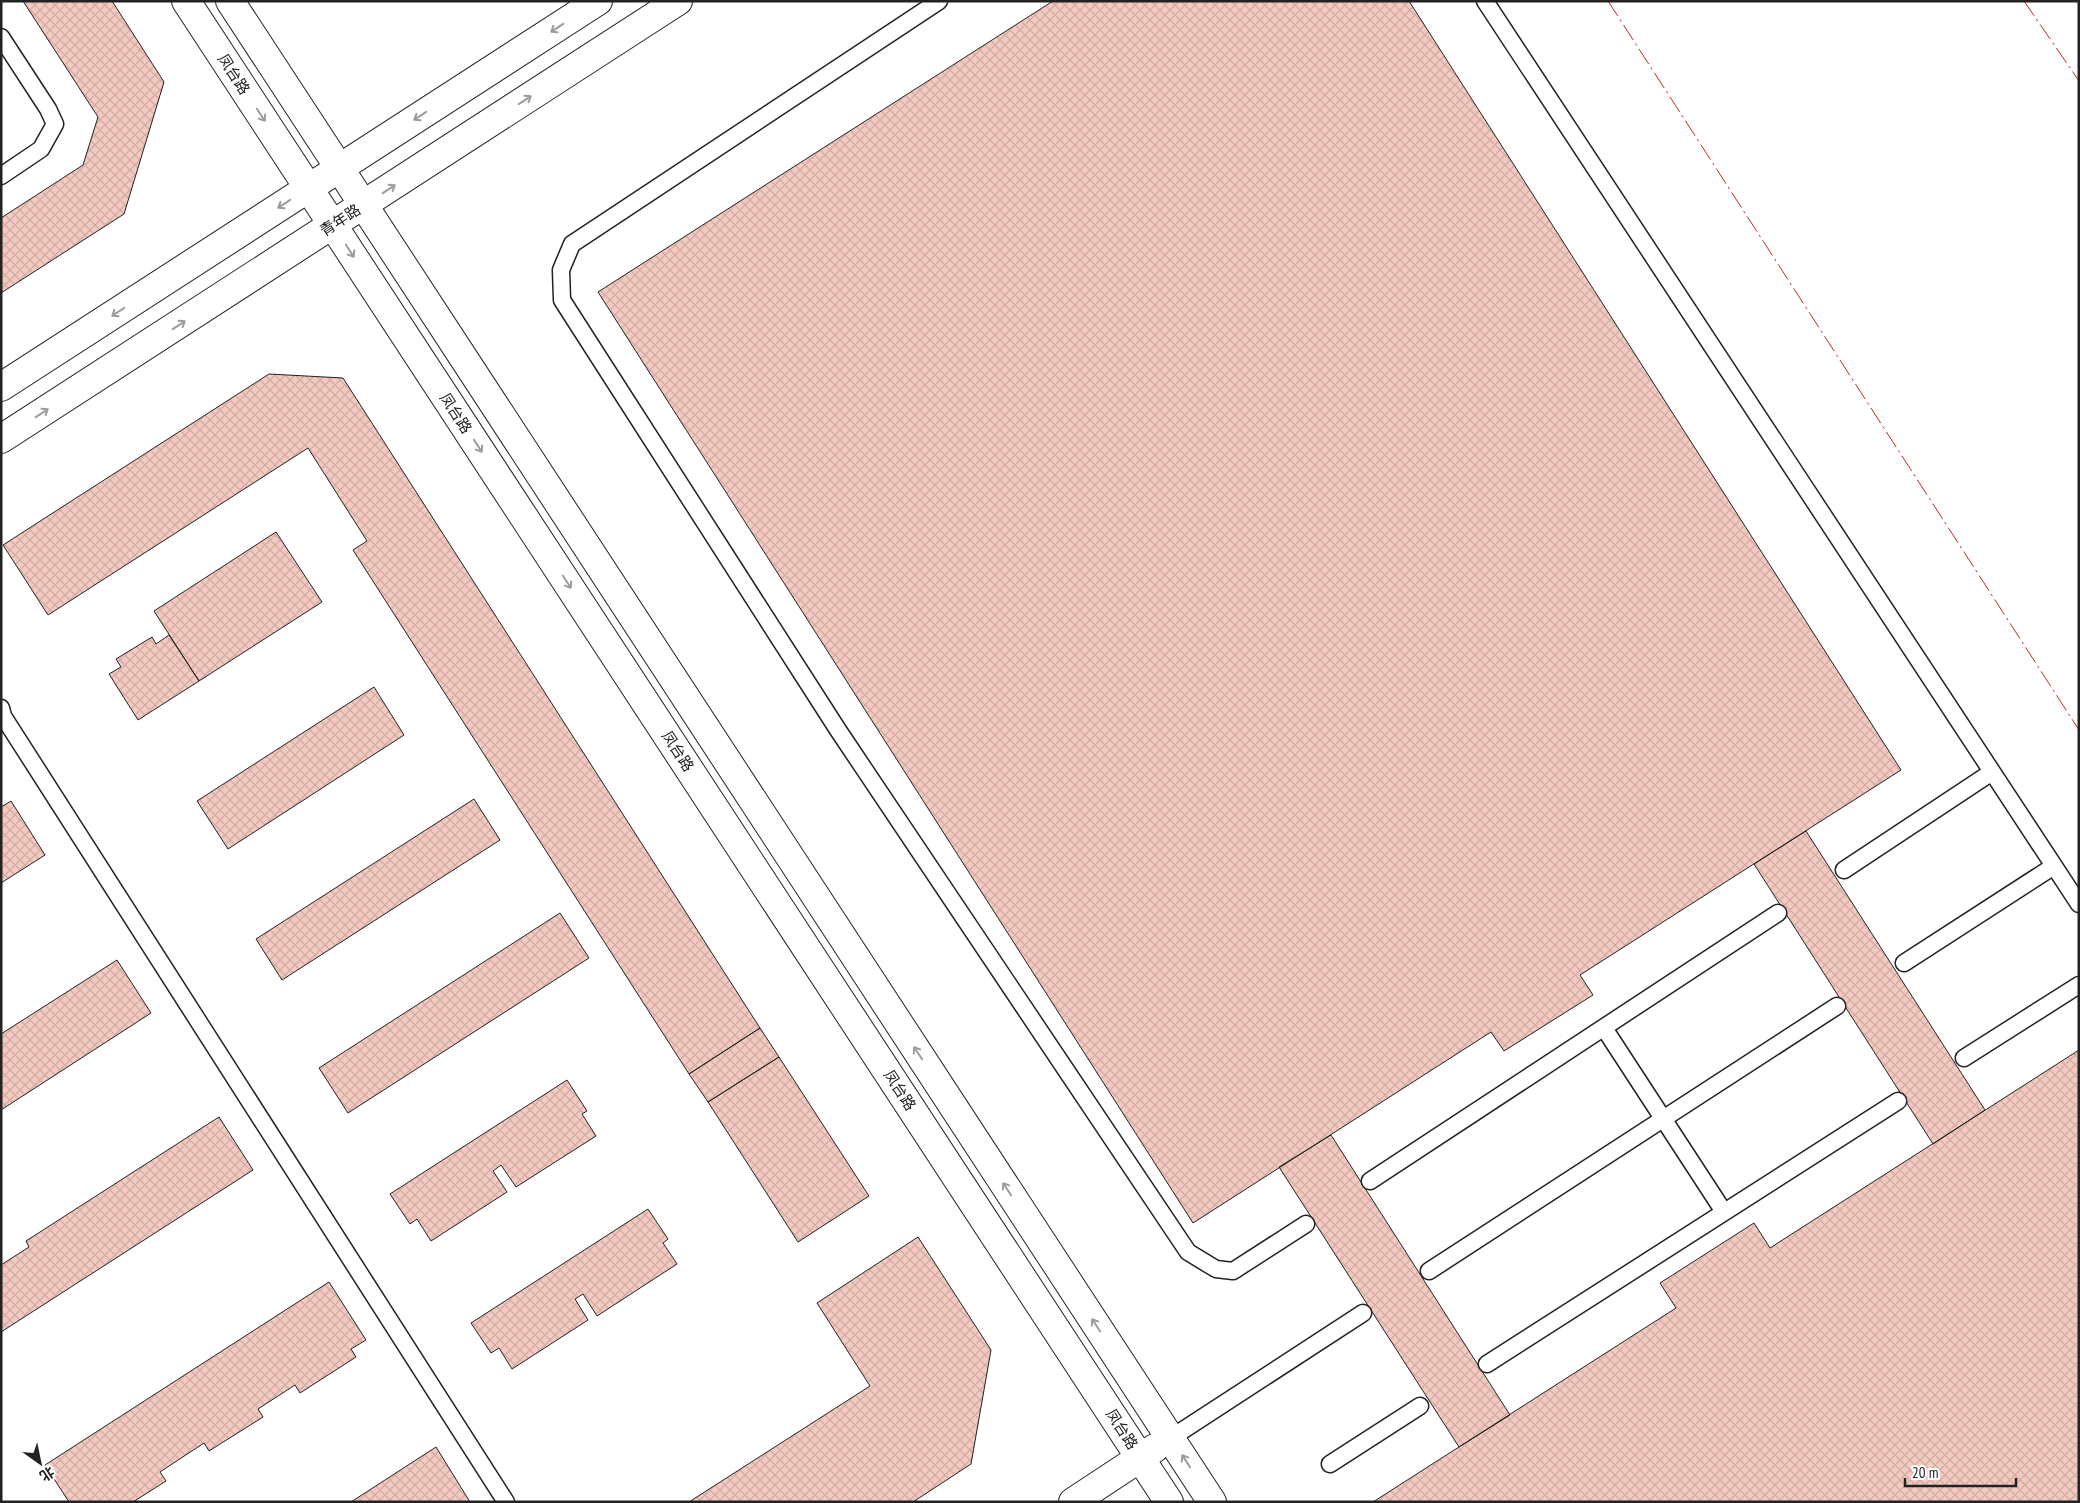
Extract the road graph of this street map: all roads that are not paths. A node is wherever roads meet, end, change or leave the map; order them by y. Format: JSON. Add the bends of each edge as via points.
{"nodes":[{"id":1,"x":186,"y":1,"type":"edge"},
{"id":2,"x":230,"y":1,"type":"edge"},
{"id":3,"x":598,"y":1,"type":"edge"},
{"id":4,"x":678,"y":1,"type":"edge"},
{"id":5,"x":939,"y":1,"type":"edge"},
{"id":6,"x":1484,"y":1,"type":"edge"},
{"id":7,"x":915,"y":8,"type":"edge"},
{"id":8,"x":1,"y":37,"type":"edge"},
{"id":9,"x":339,"y":168,"type":"junction"},
{"id":10,"x":1,"y":176,"type":"edge"},
{"id":11,"x":309,"y":188,"type":"junction"},
{"id":12,"x":363,"y":205,"type":"junction"},
{"id":13,"x":333,"y":225,"type":"junction"},
{"id":14,"x":1,"y":387,"type":"edge"},
{"id":15,"x":1,"y":439,"type":"edge"},
{"id":16,"x":1,"y":708,"type":"edge"},
{"id":17,"x":1992,"y":772,"type":"junction"},
{"id":18,"x":2054,"y":866,"type":"junction"},
{"id":19,"x":1844,"y":870,"type":"dead end"},
{"id":20,"x":2079,"y":904,"type":"edge"},
{"id":21,"x":1778,"y":913,"type":"dead end"},
{"id":22,"x":1904,"y":964,"type":"dead end"},
{"id":23,"x":2079,"y":985,"type":"edge"},
{"id":24,"x":1837,"y":1006,"type":"dead end"},
{"id":25,"x":1604,"y":1028,"type":"junction"},
{"id":26,"x":1964,"y":1058,"type":"dead end"},
{"id":27,"x":1898,"y":1101,"type":"dead end"},
{"id":28,"x":1664,"y":1119,"type":"junction"},
{"id":29,"x":1370,"y":1181,"type":"dead end"},
{"id":30,"x":1724,"y":1212,"type":"junction"},
{"id":31,"x":1306,"y":1224,"type":"dead end"},
{"id":32,"x":1429,"y":1271,"type":"dead end"},
{"id":33,"x":1364,"y":1313,"type":"dead end"},
{"id":34,"x":1487,"y":1364,"type":"dead end"},
{"id":35,"x":1420,"y":1406,"type":"dead end"},
{"id":36,"x":1170,"y":1438,"type":"junction"},
{"id":37,"x":1140,"y":1458,"type":"junction"},
{"id":38,"x":1330,"y":1464,"type":"dead end"},
{"id":39,"x":506,"y":1502,"type":"edge"},
{"id":40,"x":1073,"y":1502,"type":"edge"},
{"id":41,"x":1169,"y":1502,"type":"edge"},
{"id":42,"x":1212,"y":1502,"type":"edge"}],
"edges":[{"from":1,"to":11,"type":"street","name":"凤台路","one_way":true},
{"from":2,"to":9,"type":"street"},
{"from":3,"to":9,"type":"street","one_way":true},
{"from":12,"to":4,"type":"street","name":"青年路","one_way":true},
{"from":5,"to":7,"type":"lane"},
{"from":6,"to":17,"type":"lane"},
{"from":7,"to":31,"type":"lane","via":[[572,244],[561,270],[562,300],[838,730],[1188,1252],[1216,1269],[1233,1271]]},
{"from":8,"to":10,"type":"lane","via":[[55,124],[41,149]]},
{"from":9,"to":11,"type":"street"},
{"from":9,"to":12,"type":"street"},
{"from":11,"to":13,"type":"street","name":"凤台路"},
{"from":11,"to":14,"type":"street","one_way":true},
{"from":12,"to":13,"type":"street","name":"青年路"},
{"from":36,"to":12,"type":"street","one_way":true},
{"from":15,"to":13,"type":"street","name":"青年路","one_way":true},
{"from":13,"to":37,"type":"street","name":"凤台路","one_way":true},
{"from":16,"to":39,"type":"lane","via":[[3,716]]},
{"from":17,"to":18,"type":"lane"},
{"from":17,"to":19,"type":"lane"},
{"from":18,"to":20,"type":"lane"},
{"from":18,"to":22,"type":"lane"},
{"from":21,"to":25,"type":"lane"},
{"from":23,"to":26,"type":"lane"},
{"from":24,"to":28,"type":"lane"},
{"from":25,"to":28,"type":"lane"},
{"from":25,"to":29,"type":"lane"},
{"from":27,"to":30,"type":"lane"},
{"from":28,"to":30,"type":"lane"},
{"from":28,"to":32,"type":"lane"},
{"from":30,"to":34,"type":"lane"},
{"from":33,"to":36,"type":"lane"},
{"from":35,"to":38,"type":"lane"},
{"from":36,"to":37,"type":"street"},
{"from":42,"to":36,"type":"street","one_way":true},
{"from":37,"to":40,"type":"street"},
{"from":37,"to":41,"type":"street","name":"凤台路"}]}
